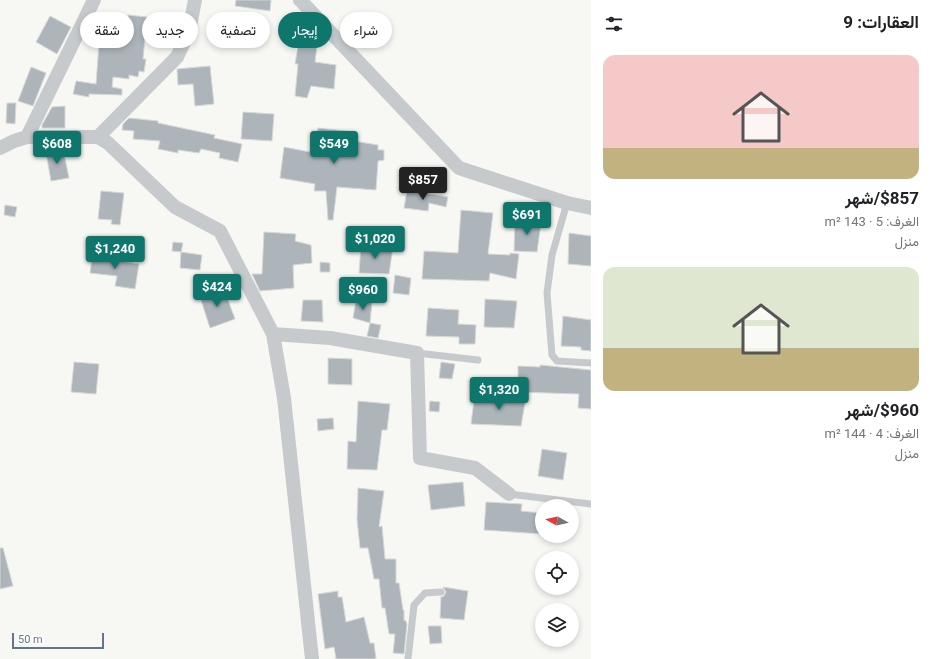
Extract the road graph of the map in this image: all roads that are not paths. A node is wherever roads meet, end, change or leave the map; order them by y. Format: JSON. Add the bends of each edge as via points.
{"nodes":[{"id":1,"x":94,"y":0,"type":"edge"},
{"id":2,"x":195,"y":0,"type":"edge"},
{"id":3,"x":300,"y":0,"type":"edge"},
{"id":4,"x":27,"y":137,"type":"junction"},
{"id":5,"x":98,"y":137,"type":"junction"},
{"id":6,"x":0,"y":148,"type":"edge"},
{"id":7,"x":567,"y":203,"type":"junction"},
{"id":8,"x":591,"y":208,"type":"edge"},
{"id":9,"x":273,"y":334,"type":"junction"},
{"id":10,"x":417,"y":353,"type":"junction"},
{"id":11,"x":478,"y":360,"type":"dead end"},
{"id":12,"x":591,"y":363,"type":"edge"},
{"id":13,"x":510,"y":494,"type":"joint"},
{"id":14,"x":591,"y":504,"type":"edge"},
{"id":15,"x":441,"y":592,"type":"dead end"},
{"id":16,"x":312,"y":659,"type":"edge"},
{"id":17,"x":408,"y":659,"type":"edge"}],
"edges":[{"from":1,"to":4,"type":"street"},
{"from":2,"to":5,"type":"street","via":[[189,31],[177,57]]},
{"from":3,"to":7,"type":"street","via":[[459,168]]},
{"from":4,"to":5,"type":"street"},
{"from":4,"to":6,"type":"street"},
{"from":5,"to":9,"type":"street","via":[[108,143],[175,207],[220,231]]},
{"from":7,"to":8,"type":"street"},
{"from":7,"to":12,"type":"lane","via":[[552,255],[548,293],[552,355],[557,361]]},
{"from":9,"to":10,"type":"street","via":[[330,338]]},
{"from":9,"to":16,"type":"street","via":[[284,398]]},
{"from":10,"to":11,"type":"lane"},
{"from":10,"to":13,"type":"street","via":[[420,458],[475,468]]},
{"from":13,"to":14,"type":"lane"},
{"from":15,"to":17,"type":"lane","via":[[425,593],[414,605]]}]}
